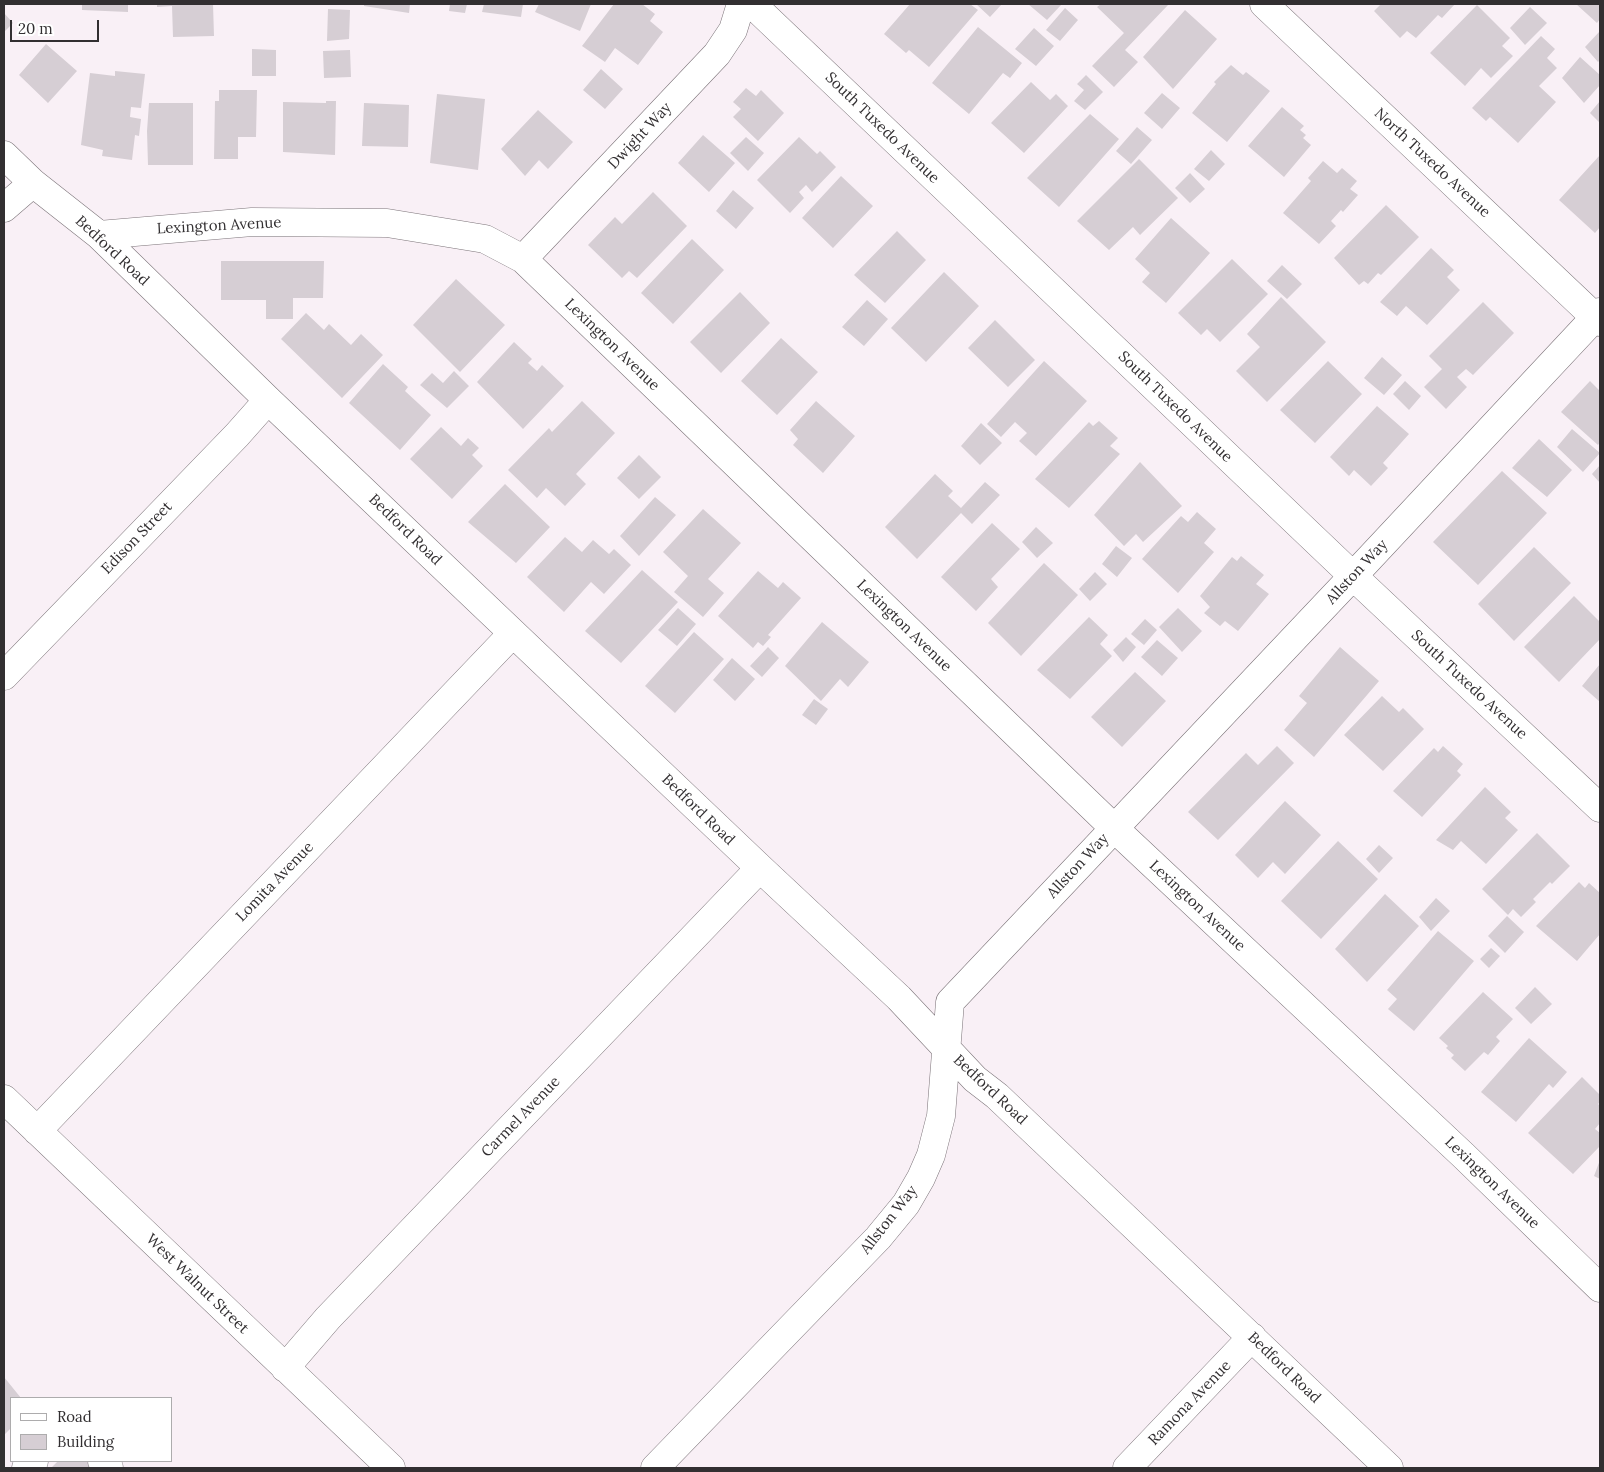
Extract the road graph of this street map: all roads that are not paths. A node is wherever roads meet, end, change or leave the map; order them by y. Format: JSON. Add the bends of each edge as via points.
{"nodes":[{"id":1,"x":741,"y":4,"type":"edge"},
{"id":2,"x":752,"y":4,"type":"edge"},
{"id":3,"x":1264,"y":4,"type":"edge"},
{"id":4,"x":4,"y":155,"type":"edge"},
{"id":5,"x":33,"y":183,"type":"junction"},
{"id":6,"x":4,"y":208,"type":"edge"},
{"id":7,"x":99,"y":235,"type":"junction"},
{"id":8,"x":523,"y":258,"type":"junction"},
{"id":9,"x":1599,"y":317,"type":"edge"},
{"id":10,"x":268,"y":400,"type":"junction"},
{"id":11,"x":1353,"y":576,"type":"junction"},
{"id":12,"x":513,"y":633,"type":"junction"},
{"id":13,"x":4,"y":676,"type":"edge"},
{"id":14,"x":1600,"y":808,"type":"edge"},
{"id":15,"x":1114,"y":828,"type":"junction"},
{"id":16,"x":760,"y":868,"type":"junction"},
{"id":17,"x":946,"y":1049,"type":"junction"},
{"id":18,"x":4,"y":1099,"type":"edge"},
{"id":19,"x":37,"y":1131,"type":"junction"},
{"id":20,"x":1596,"y":1279,"type":"edge"},
{"id":21,"x":1252,"y":1337,"type":"junction"},
{"id":22,"x":285,"y":1368,"type":"junction"},
{"id":23,"x":391,"y":1468,"type":"edge"},
{"id":24,"x":655,"y":1468,"type":"edge"},
{"id":25,"x":1127,"y":1468,"type":"edge"},
{"id":26,"x":1389,"y":1468,"type":"edge"}],
"edges":[{"from":1,"to":8,"type":"street","name":"Dwight Way","via":[[732,30],[717,54]]},
{"from":2,"to":11,"type":"street","name":"South Tuxedo Avenue"},
{"from":3,"to":9,"type":"street","name":"North Tuxedo Avenue"},
{"from":4,"to":5,"type":"street","name":"Bedford Road"},
{"from":5,"to":6,"type":"street"},
{"from":5,"to":7,"type":"street","name":"Bedford Road"},
{"from":7,"to":8,"type":"street","name":"Lexington Avenue","via":[[252,222],[387,223],[485,239]]},
{"from":7,"to":10,"type":"street","name":"Bedford Road"},
{"from":8,"to":15,"type":"street","name":"Lexington Avenue"},
{"from":9,"to":11,"type":"street","name":"Allston Way"},
{"from":10,"to":12,"type":"street","name":"Bedford Road"},
{"from":10,"to":13,"type":"street","name":"Edison Street"},
{"from":11,"to":14,"type":"street","name":"South Tuxedo Avenue"},
{"from":11,"to":15,"type":"street","name":"Allston Way"},
{"from":12,"to":16,"type":"street","name":"Bedford Road"},
{"from":12,"to":19,"type":"street","name":"Lomita Avenue"},
{"from":15,"to":17,"type":"street","name":"Allston Way","via":[[950,1002]]},
{"from":15,"to":20,"type":"street","name":"Lexington Avenue"},
{"from":16,"to":17,"type":"street","name":"Bedford Road","via":[[898,998]]},
{"from":16,"to":22,"type":"street","name":"Carmel Avenue","via":[[328,1318]]},
{"from":17,"to":21,"type":"street","name":"Bedford Road"},
{"from":17,"to":24,"type":"street","name":"Allston Way","via":[[941,1116],[931,1156],[906,1204],[878,1238]]},
{"from":18,"to":19,"type":"street","name":"West Walnut Street"},
{"from":19,"to":22,"type":"street","name":"West Walnut Street"},
{"from":21,"to":25,"type":"street","name":"Ramona Avenue"},
{"from":21,"to":26,"type":"street","name":"Bedford Road"},
{"from":22,"to":23,"type":"street","name":"West Walnut Street"}]}
